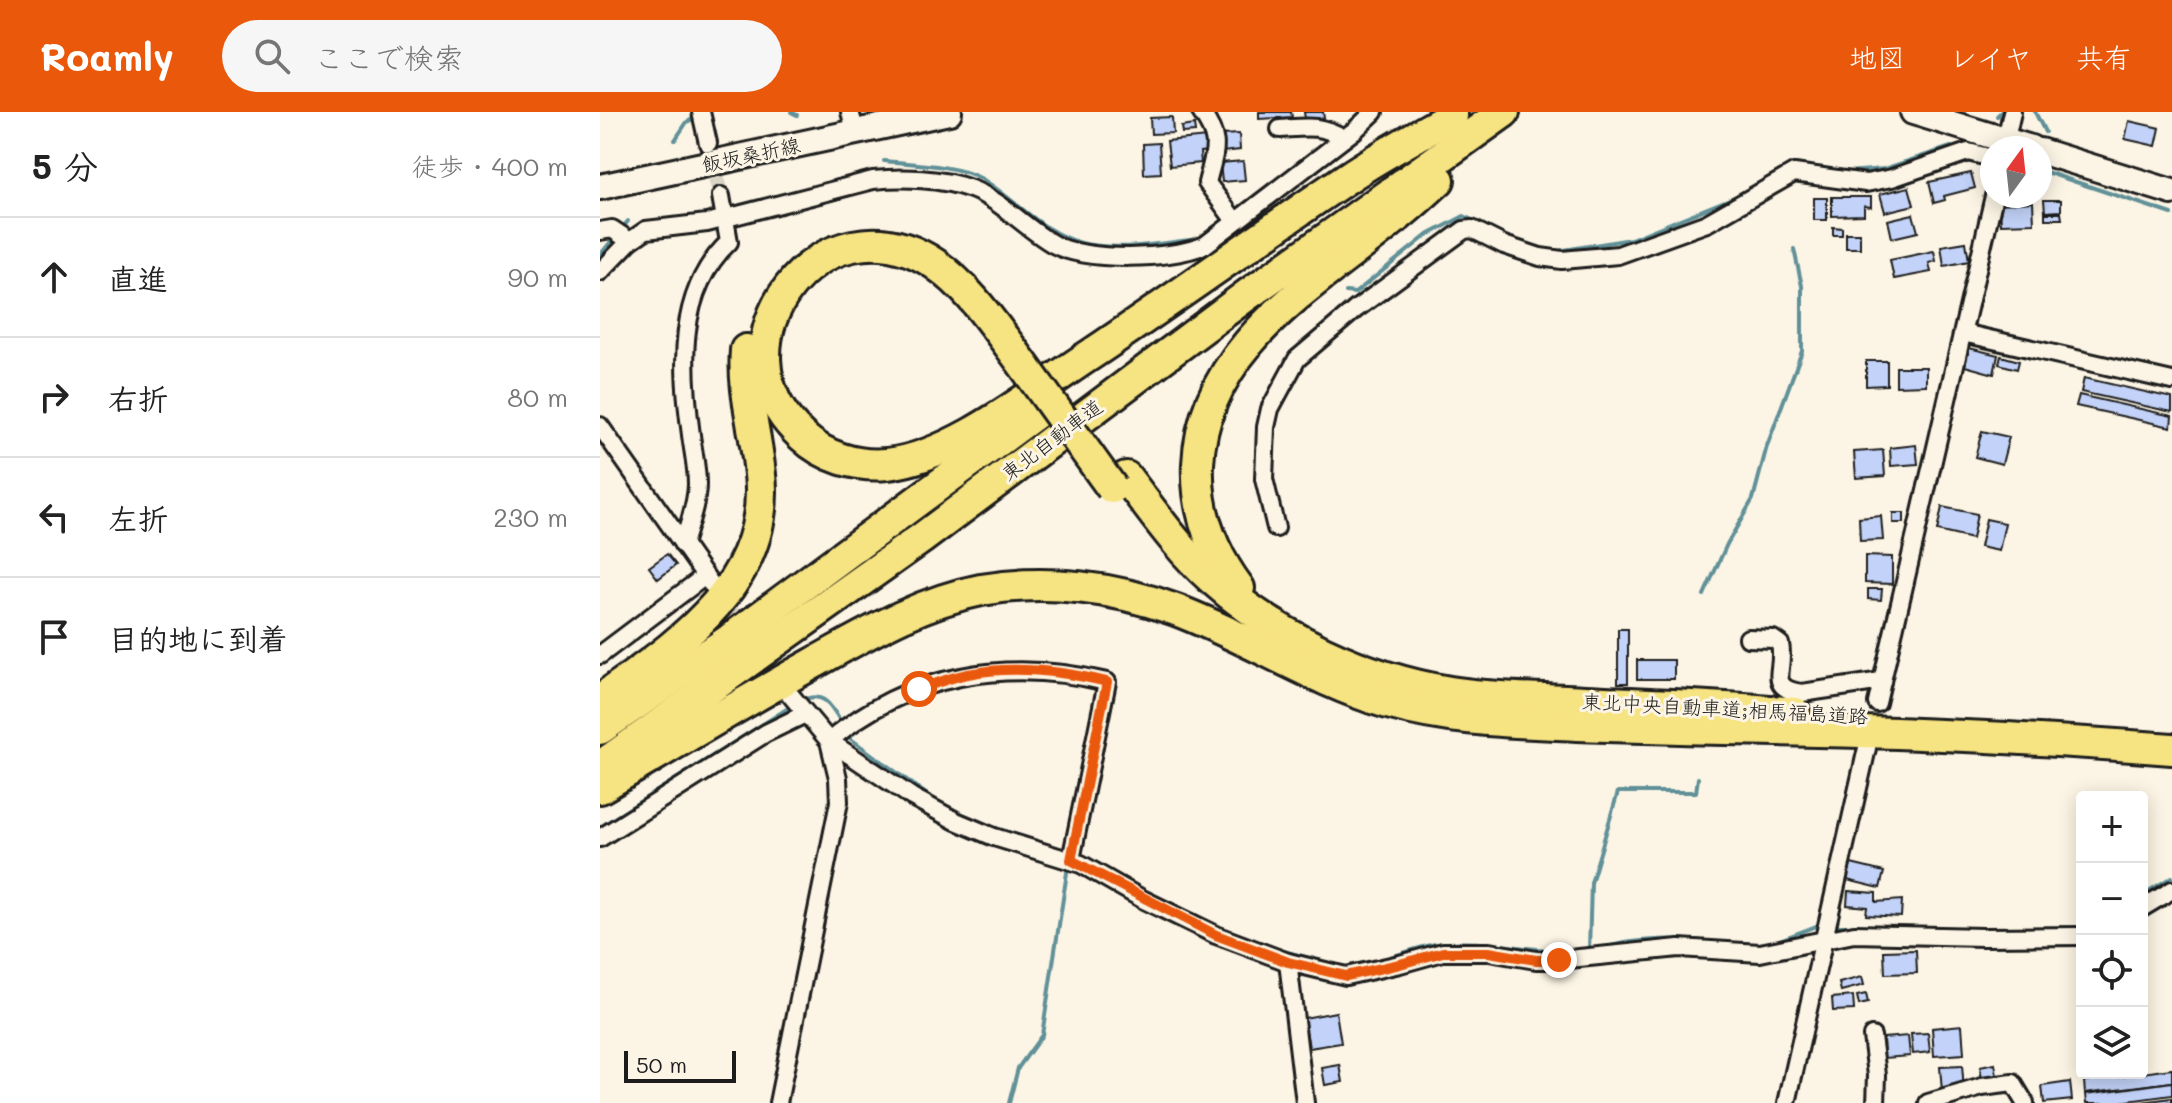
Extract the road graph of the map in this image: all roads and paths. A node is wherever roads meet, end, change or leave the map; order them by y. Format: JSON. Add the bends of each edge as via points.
{"nodes":[{"id":1,"x":949,"y":112,"type":"edge"},
{"id":2,"x":1201,"y":112,"type":"edge"},
{"id":3,"x":1374,"y":112,"type":"edge"},
{"id":4,"x":1504,"y":112,"type":"edge"},
{"id":5,"x":1515,"y":112,"type":"edge"},
{"id":6,"x":1913,"y":112,"type":"edge"},
{"id":7,"x":2012,"y":112,"type":"edge"},
{"id":8,"x":1455,"y":114,"type":"edge"},
{"id":9,"x":702,"y":118,"type":"edge"},
{"id":10,"x":853,"y":122,"type":"edge"},
{"id":11,"x":1280,"y":129,"type":"dead end"},
{"id":12,"x":2005,"y":136,"type":"edge"},
{"id":13,"x":1344,"y":138,"type":"junction"},
{"id":14,"x":1980,"y":140,"type":"edge"},
{"id":15,"x":708,"y":143,"type":"tunnel mouth"},
{"id":16,"x":1980,"y":151,"type":"edge"},
{"id":17,"x":2052,"y":155,"type":"edge"},
{"id":18,"x":600,"y":187,"type":"edge"},
{"id":19,"x":2172,"y":192,"type":"edge"},
{"id":20,"x":721,"y":196,"type":"tunnel mouth"},
{"id":21,"x":1991,"y":208,"type":"edge"},
{"id":22,"x":726,"y":217,"type":"junction"},
{"id":23,"x":1235,"y":221,"type":"junction"},
{"id":24,"x":600,"y":231,"type":"edge"},
{"id":25,"x":630,"y":241,"type":"junction"},
{"id":26,"x":600,"y":272,"type":"edge"},
{"id":27,"x":1963,"y":333,"type":"junction"},
{"id":28,"x":1027,"y":355,"type":"junction"},
{"id":29,"x":2172,"y":381,"type":"edge"},
{"id":30,"x":600,"y":426,"type":"edge"},
{"id":31,"x":1276,"y":528,"type":"dead end"},
{"id":32,"x":683,"y":545,"type":"junction"},
{"id":33,"x":1748,"y":638,"type":"dead end"},
{"id":34,"x":1290,"y":648,"type":"junction"},
{"id":35,"x":600,"y":655,"type":"edge"},
{"id":36,"x":1882,"y":681,"type":"junction"},
{"id":37,"x":600,"y":700,"type":"edge"},
{"id":38,"x":1877,"y":703,"type":"dead end"},
{"id":39,"x":600,"y":729,"type":"edge"},
{"id":40,"x":840,"y":732,"type":"junction"},
{"id":41,"x":2172,"y":735,"type":"edge"},
{"id":42,"x":1867,"y":748,"type":"dead end"},
{"id":43,"x":2172,"y":749,"type":"edge"},
{"id":44,"x":600,"y":767,"type":"edge"},
{"id":45,"x":600,"y":788,"type":"edge"},
{"id":46,"x":600,"y":838,"type":"edge"},
{"id":47,"x":1072,"y":855,"type":"junction"},
{"id":48,"x":2172,"y":890,"type":"edge"},
{"id":49,"x":2148,"y":904,"type":"edge"},
{"id":50,"x":1824,"y":929,"type":"junction"},
{"id":51,"x":2076,"y":936,"type":"edge"},
{"id":52,"x":1288,"y":962,"type":"junction"},
{"id":53,"x":1872,"y":1036,"type":"dead end"},
{"id":54,"x":1950,"y":1101,"type":"edge"},
{"id":55,"x":778,"y":1103,"type":"edge"},
{"id":56,"x":1305,"y":1103,"type":"edge"},
{"id":57,"x":1787,"y":1103,"type":"edge"},
{"id":58,"x":1876,"y":1103,"type":"edge"},
{"id":59,"x":1928,"y":1103,"type":"edge"},
{"id":60,"x":2025,"y":1103,"type":"edge"}],
"edges":[{"from":1,"to":10,"type":"main road","name":"飯坂桑折線"},
{"from":2,"to":23,"type":"street","via":[[1215,131],[1207,183]]},
{"from":3,"to":13,"type":"street"},
{"from":4,"to":44,"type":"highway","name":"東北自動車道"},
{"from":5,"to":34,"type":"highway","via":[[1398,217],[1274,315],[1242,351],[1213,397],[1198,448],[1206,527],[1240,589]]},
{"from":6,"to":14,"type":"main road"},
{"from":7,"to":12,"type":"street"},
{"from":8,"to":28,"type":"highway","via":[[1350,176],[1019,402],[927,455],[881,464],[855,462],[820,449],[792,427],[778,407],[764,357],[776,308],[801,272],[837,250],[876,244],[917,254],[953,278]]},
{"from":8,"to":39,"type":"highway","name":"東北自動車道","via":[[1262,247]]},
{"from":9,"to":15,"type":"street"},
{"from":10,"to":18,"type":"main road","name":"飯坂桑折線"},
{"from":11,"to":13,"type":"street","via":[[1316,126]]},
{"from":13,"to":23,"type":"street"},
{"from":16,"to":31,"type":"street","via":[[1866,183],[1794,173],[1707,223],[1618,255],[1540,257],[1464,230],[1297,359],[1266,427],[1264,479]]},
{"from":17,"to":19,"type":"main road"},
{"from":20,"to":22,"type":"street"},
{"from":21,"to":27,"type":"street"},
{"from":22,"to":23,"type":"street","via":[[898,178],[970,189],[1053,244],[1089,255],[1189,252]]},
{"from":22,"to":25,"type":"street","via":[[646,230]]},
{"from":22,"to":32,"type":"street","via":[[729,242],[705,269],[685,341],[697,485]]},
{"from":24,"to":25,"type":"street","via":[[612,229]]},
{"from":25,"to":26,"type":"street"},
{"from":27,"to":29,"type":"street"},
{"from":27,"to":36,"type":"street"},
{"from":28,"to":34,"type":"highway","via":[[1119,482],[1212,579]]},
{"from":28,"to":37,"type":"highway","via":[[968,268],[927,239],[904,230],[855,227],[807,244],[770,281],[749,327],[745,354],[761,490],[746,561],[713,609],[679,642]]},
{"from":30,"to":32,"type":"street"},
{"from":32,"to":35,"type":"street","via":[[708,580]]},
{"from":33,"to":36,"type":"street","via":[[1780,644],[1779,681],[1791,692]]},
{"from":34,"to":41,"type":"highway","name":"東北中央自動車道;相馬福島道路","via":[[1331,655],[1387,677],[1480,696]]},
{"from":34,"to":43,"type":"highway","name":"東北中央自動車道;相馬福島道路","via":[[1336,684],[1388,703],[1481,721],[1833,731]]},
{"from":34,"to":45,"type":"highway","via":[[1116,592],[1050,585],[981,590],[884,624]]},
{"from":36,"to":38,"type":"street"},
{"from":40,"to":46,"type":"street","via":[[797,704],[766,733]]},
{"from":40,"to":47,"type":"street","via":[[912,797],[956,821],[994,837]]},
{"from":40,"to":47,"type":"street","via":[[873,709],[966,674],[1027,669],[1107,682]]},
{"from":40,"to":55,"type":"street","via":[[836,823]]},
{"from":42,"to":50,"type":"street"},
{"from":47,"to":52,"type":"street","via":[[1216,935]]},
{"from":48,"to":49,"type":"street"},
{"from":50,"to":51,"type":"street","via":[[1854,934]]},
{"from":50,"to":52,"type":"street","via":[[1760,953],[1679,948],[1536,960],[1443,952],[1346,976]]},
{"from":50,"to":57,"type":"street"},
{"from":52,"to":56,"type":"street"},
{"from":53,"to":58,"type":"street"},
{"from":54,"to":59,"type":"street"},
{"from":54,"to":60,"type":"street","via":[[1982,1087],[2013,1083]]}]}
